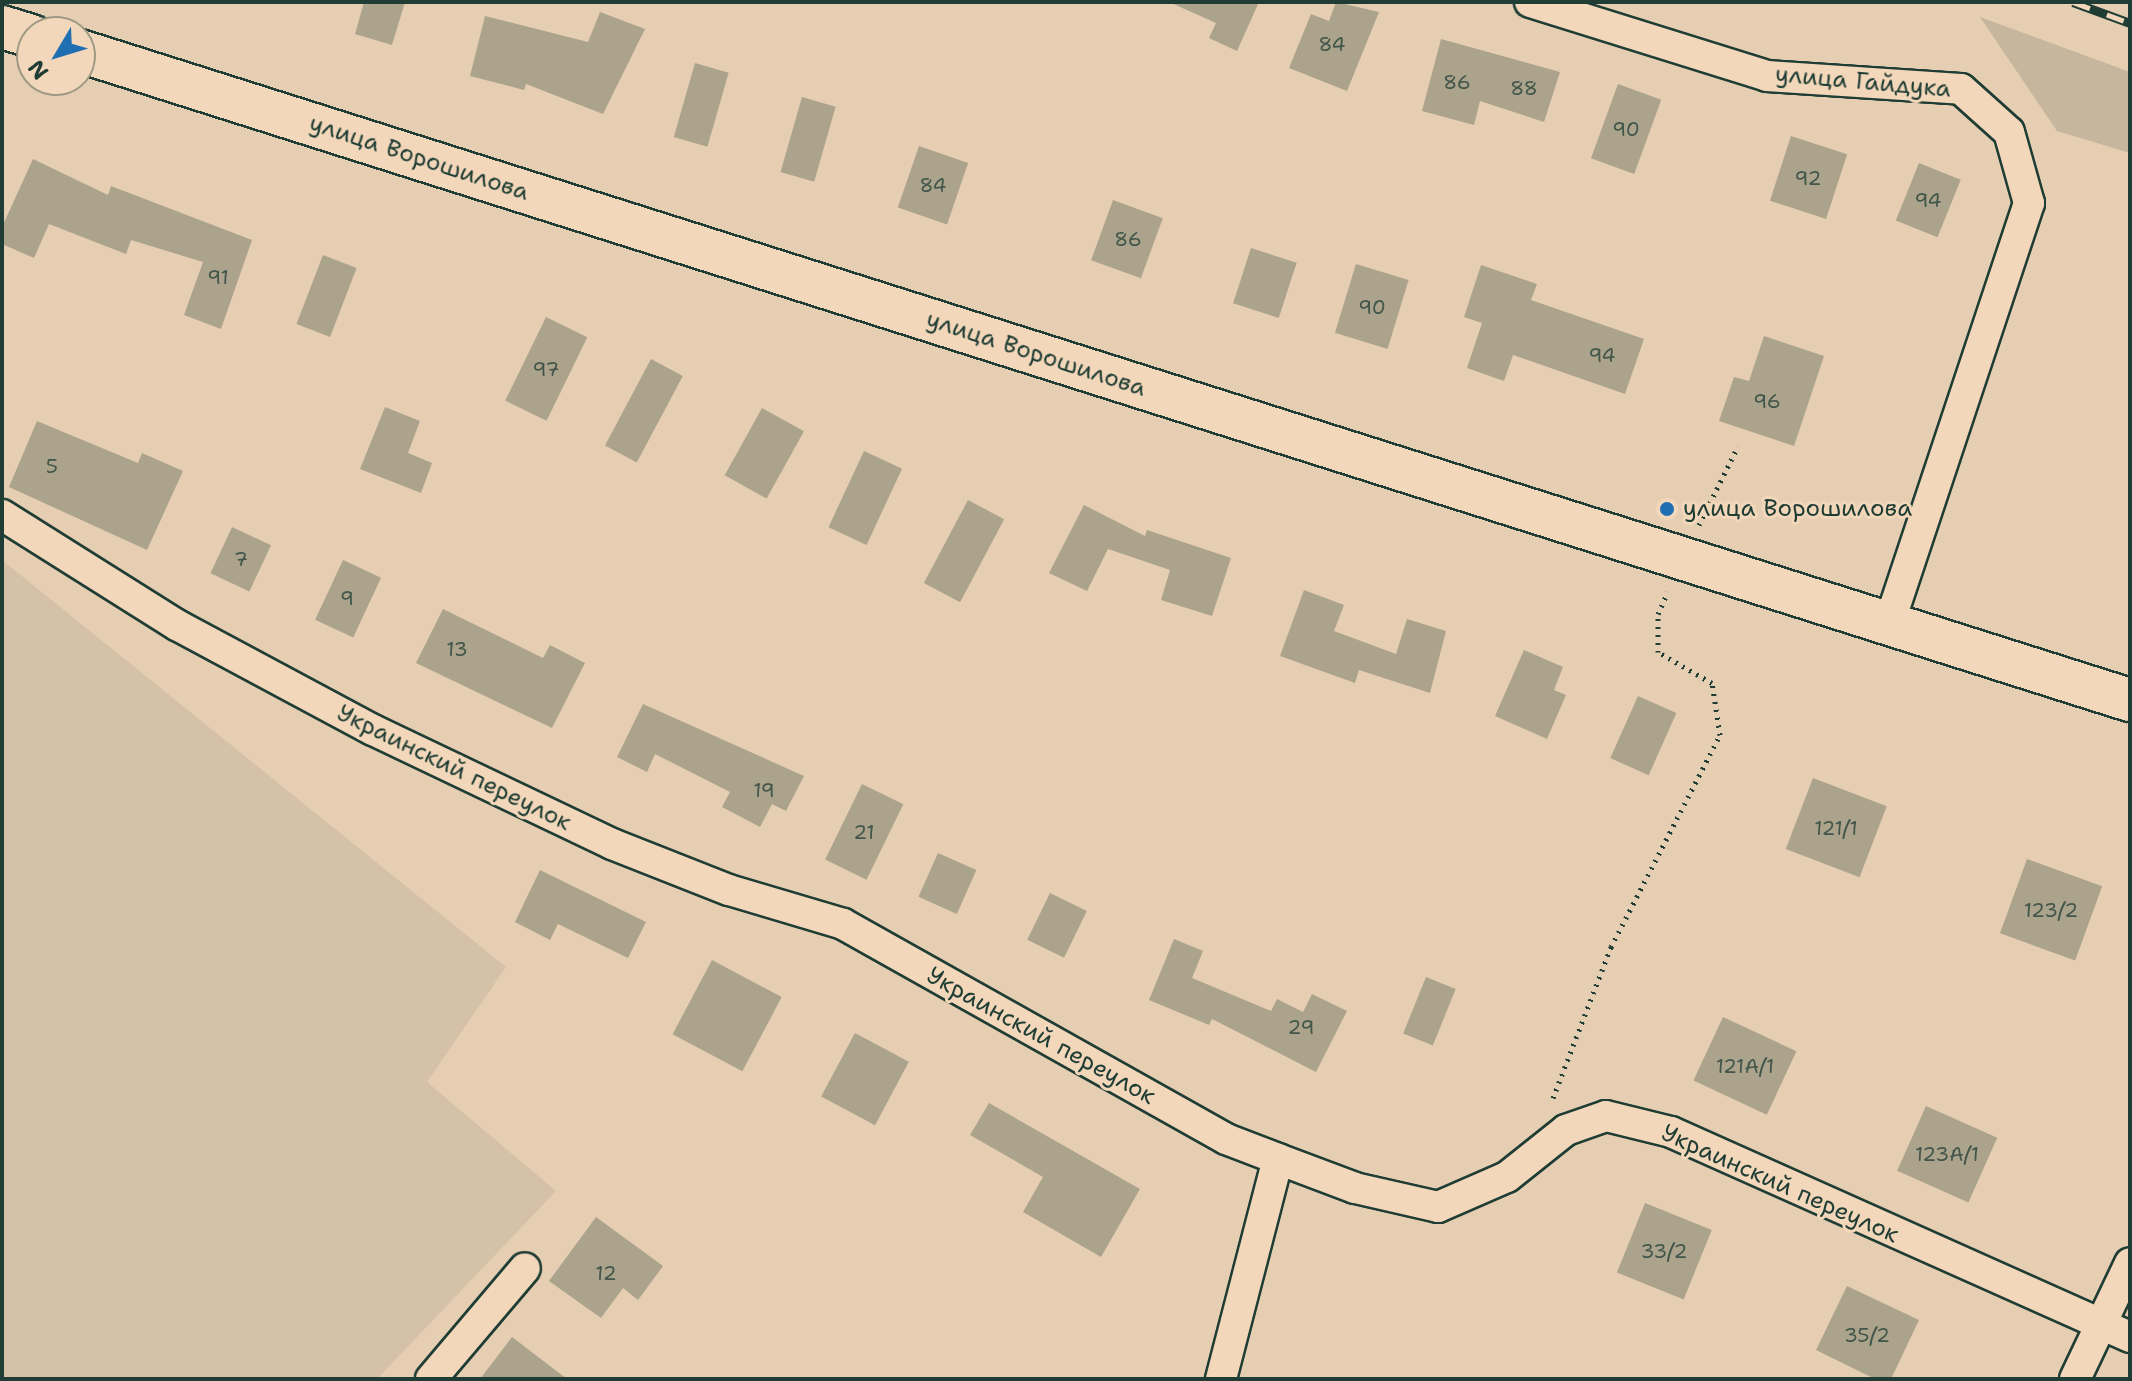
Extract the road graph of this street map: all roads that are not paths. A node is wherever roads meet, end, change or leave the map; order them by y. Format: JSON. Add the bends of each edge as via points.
{"nodes":[{"id":1,"x":1530,"y":2,"type":"edge"},
{"id":2,"x":96,"y":56,"type":"edge"},
{"id":3,"x":2,"y":515,"type":"edge"},
{"id":4,"x":1889,"y":623,"type":"junction"},
{"id":5,"x":2130,"y":700,"type":"edge"},
{"id":6,"x":1278,"y":1159,"type":"junction"},
{"id":7,"x":2130,"y":1263,"type":"edge"},
{"id":8,"x":525,"y":1268,"type":"dead end"},
{"id":9,"x":2100,"y":1326,"type":"junction"},
{"id":10,"x":2130,"y":1337,"type":"edge"},
{"id":11,"x":431,"y":1379,"type":"edge"},
{"id":12,"x":1221,"y":1379,"type":"edge"},
{"id":13,"x":2075,"y":1379,"type":"edge"}],
"edges":[{"from":1,"to":4,"type":"street","name":"улица Гайдука","via":[[1767,76],[1961,89],[2009,132],[2029,203]]},
{"from":2,"to":4,"type":"main road","name":"улица Ворошилова"},
{"from":3,"to":6,"type":"street","name":"Украинский переулок","via":[[177,625],[373,730],[612,844],[843,924],[1213,1132]]},
{"from":4,"to":5,"type":"main road","name":"улица Ворошилова"},
{"from":6,"to":9,"type":"street","name":"Украинский переулок","via":[[1355,1188],[1438,1207],[1507,1177],[1566,1130],[1606,1116],[1671,1132]]},
{"from":6,"to":12,"type":"street"},
{"from":7,"to":9,"type":"street"},
{"from":8,"to":11,"type":"street"},
{"from":9,"to":10,"type":"street","name":"Украинский переулок"},
{"from":9,"to":13,"type":"street"}]}
